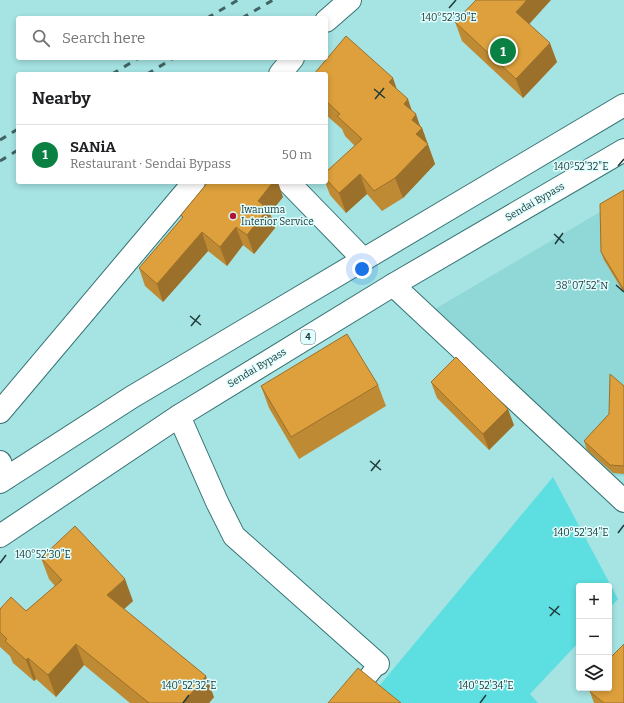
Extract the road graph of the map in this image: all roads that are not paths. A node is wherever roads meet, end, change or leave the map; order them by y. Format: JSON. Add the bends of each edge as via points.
{"nodes":[{"id":1,"x":350,"y":0,"type":"edge"},
{"id":2,"x":328,"y":19,"type":"edge"},
{"id":3,"x":291,"y":60,"type":"edge"},
{"id":4,"x":282,"y":72,"type":"edge"},
{"id":5,"x":624,"y":105,"type":"edge"},
{"id":6,"x":624,"y":150,"type":"edge"},
{"id":7,"x":192,"y":184,"type":"edge"},
{"id":8,"x":290,"y":184,"type":"edge"},
{"id":9,"x":364,"y":260,"type":"junction"},
{"id":10,"x":393,"y":285,"type":"junction"},
{"id":11,"x":0,"y":412,"type":"edge"},
{"id":12,"x":179,"y":416,"type":"junction"},
{"id":13,"x":2,"y":474,"type":"edge"},
{"id":14,"x":624,"y":501,"type":"edge"},
{"id":15,"x":0,"y":536,"type":"edge"},
{"id":16,"x":378,"y":664,"type":"joint"},
{"id":17,"x":347,"y":703,"type":"edge"}],
"edges":[{"from":1,"to":2,"type":"main road"},
{"from":3,"to":4,"type":"main road"},
{"from":5,"to":9,"type":"main road"},
{"from":6,"to":10,"type":"main road","name":"Sendai Bypass","number":"4"},
{"from":7,"to":11,"type":"main road"},
{"from":8,"to":9,"type":"main road"},
{"from":9,"to":13,"type":"main road"},
{"from":10,"to":12,"type":"main road","name":"Sendai Bypass","number":"4"},
{"from":10,"to":14,"type":"main road"},
{"from":12,"to":15,"type":"main road","name":"Sendai Bypass","number":"4"},
{"from":12,"to":16,"type":"main road","via":[[234,536]]},
{"from":16,"to":17,"type":"lane"}]}
